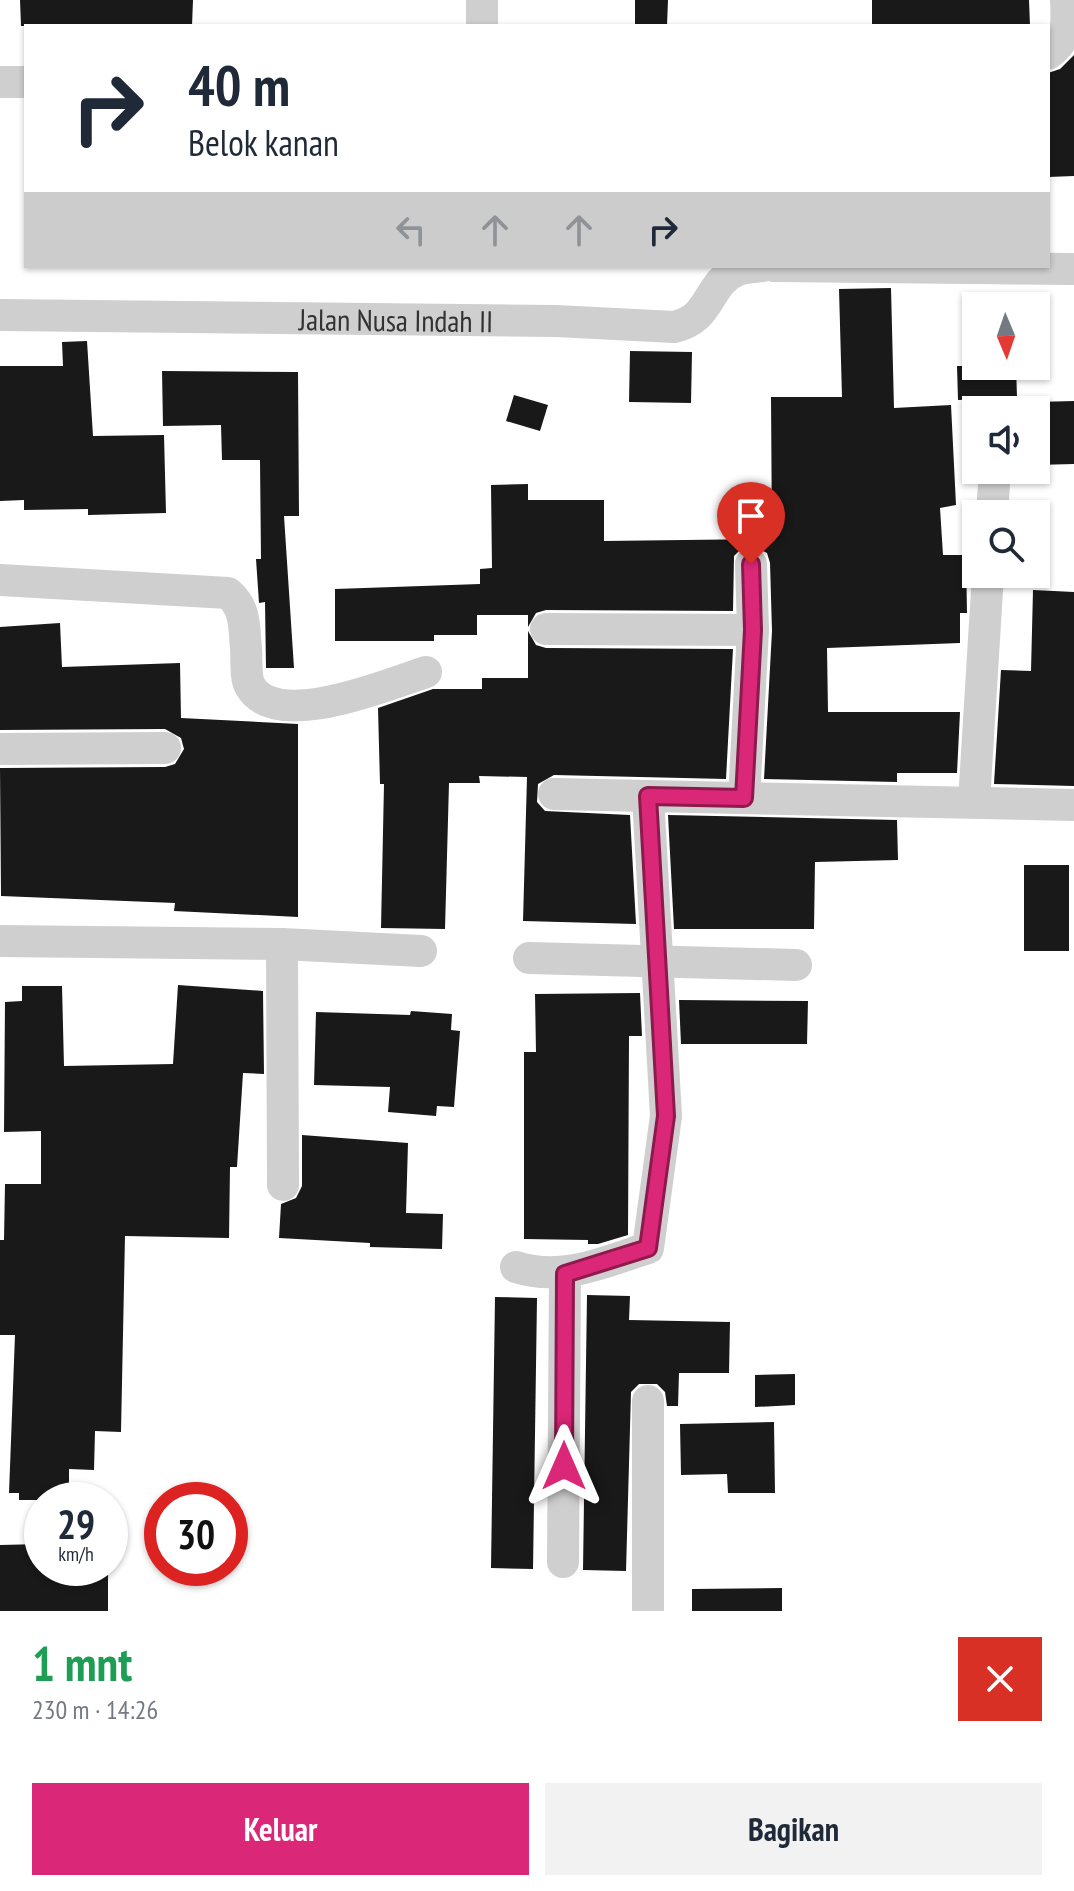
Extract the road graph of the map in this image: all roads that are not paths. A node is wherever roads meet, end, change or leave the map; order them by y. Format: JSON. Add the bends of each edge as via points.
{"nodes":[{"id":1,"x":482,"y":0,"type":"edge"},
{"id":2,"x":1066,"y":0,"type":"edge"},
{"id":3,"x":482,"y":24,"type":"edge"},
{"id":4,"x":1050,"y":52,"type":"edge"},
{"id":5,"x":0,"y":82,"type":"edge"},
{"id":6,"x":24,"y":82,"type":"edge"},
{"id":7,"x":747,"y":268,"type":"edge"},
{"id":8,"x":974,"y":268,"type":"edge"},
{"id":9,"x":1074,"y":269,"type":"edge"},
{"id":10,"x":0,"y":315,"type":"edge"},
{"id":11,"x":751,"y":564,"type":"dead end"},
{"id":12,"x":0,"y":580,"type":"edge"},
{"id":13,"x":987,"y":588,"type":"edge"},
{"id":14,"x":546,"y":629,"type":"dead end"},
{"id":15,"x":753,"y":630,"type":"junction"},
{"id":16,"x":426,"y":672,"type":"dead end"},
{"id":17,"x":165,"y":748,"type":"dead end"},
{"id":18,"x":0,"y":749,"type":"edge"},
{"id":19,"x":554,"y":794,"type":"dead end"},
{"id":20,"x":648,"y":796,"type":"junction"},
{"id":21,"x":744,"y":798,"type":"junction"},
{"id":22,"x":974,"y":802,"type":"junction"},
{"id":23,"x":1074,"y":805,"type":"edge"},
{"id":24,"x":0,"y":941,"type":"edge"},
{"id":25,"x":282,"y":944,"type":"junction"},
{"id":26,"x":421,"y":951,"type":"dead end"},
{"id":27,"x":529,"y":958,"type":"dead end"},
{"id":28,"x":656,"y":963,"type":"junction"},
{"id":29,"x":796,"y":965,"type":"dead end"},
{"id":30,"x":283,"y":1185,"type":"dead end"},
{"id":31,"x":516,"y":1267,"type":"dead end"},
{"id":32,"x":565,"y":1274,"type":"junction"},
{"id":33,"x":648,"y":1401,"type":"dead end"},
{"id":34,"x":563,"y":1562,"type":"dead end"},
{"id":35,"x":648,"y":1611,"type":"edge"}],
"edges":[{"from":1,"to":3,"type":"street"},
{"from":2,"to":4,"type":"street","via":[[1067,30]]},
{"from":5,"to":6,"type":"street"},
{"from":7,"to":10,"type":"street","name":"Jalan Nusa Indah II","via":[[723,280],[690,324],[674,327]]},
{"from":8,"to":9,"type":"street"},
{"from":11,"to":15,"type":"street"},
{"from":12,"to":16,"type":"street","via":[[228,593],[240,602],[243,615],[248,683],[256,694],[275,703],[309,705]]},
{"from":13,"to":22,"type":"street"},
{"from":14,"to":15,"type":"street"},
{"from":15,"to":21,"type":"street"},
{"from":17,"to":18,"type":"street"},
{"from":19,"to":20,"type":"street"},
{"from":20,"to":21,"type":"street"},
{"from":20,"to":28,"type":"street"},
{"from":21,"to":22,"type":"street"},
{"from":22,"to":23,"type":"street"},
{"from":24,"to":25,"type":"street"},
{"from":25,"to":26,"type":"street"},
{"from":25,"to":30,"type":"street"},
{"from":27,"to":28,"type":"street"},
{"from":28,"to":29,"type":"street"},
{"from":28,"to":32,"type":"street","via":[[666,1116],[648,1248]]},
{"from":31,"to":32,"type":"street"},
{"from":32,"to":34,"type":"street"},
{"from":33,"to":35,"type":"street"}]}
